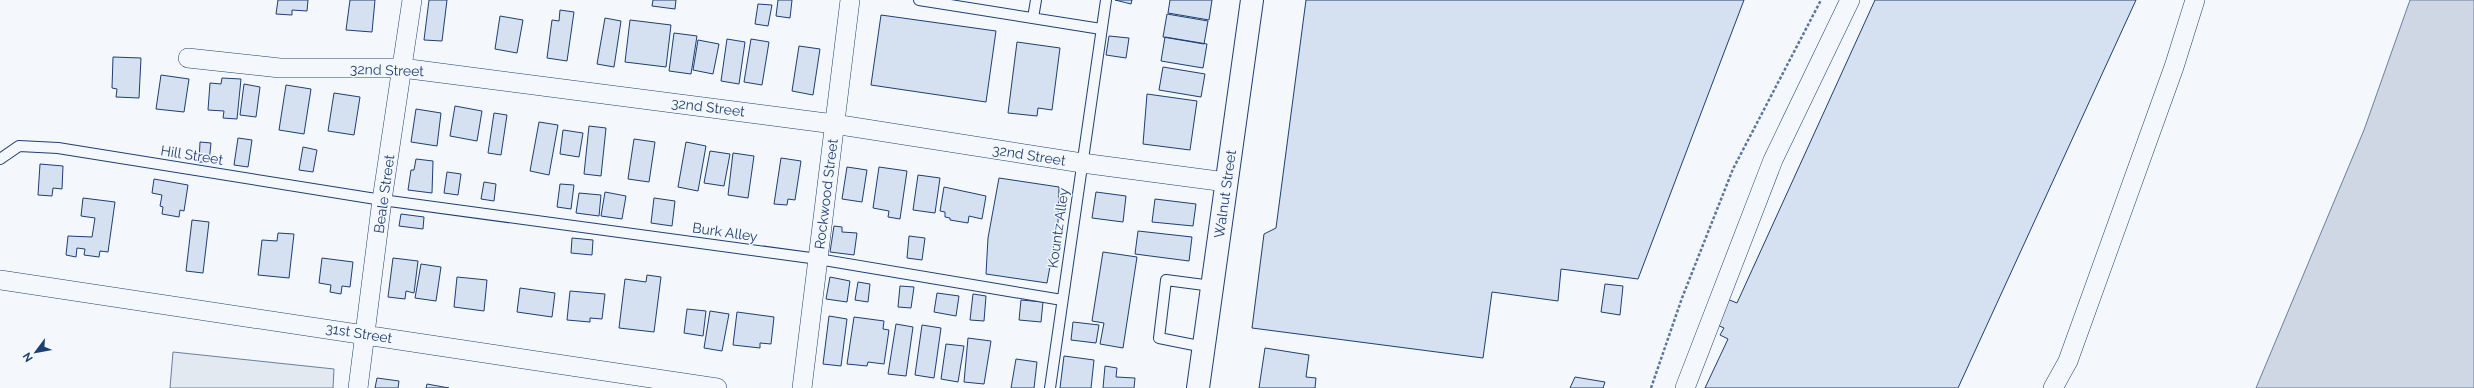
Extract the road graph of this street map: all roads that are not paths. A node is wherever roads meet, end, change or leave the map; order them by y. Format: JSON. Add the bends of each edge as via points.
{"nodes":[{"id":1,"x":412,"y":0,"type":"edge"},
{"id":2,"x":850,"y":0,"type":"edge"},
{"id":3,"x":918,"y":0,"type":"edge"},
{"id":4,"x":1036,"y":0,"type":"edge"},
{"id":5,"x":1106,"y":0,"type":"edge"},
{"id":6,"x":1252,"y":0,"type":"edge"},
{"id":7,"x":1850,"y":0,"type":"edge"},
{"id":8,"x":2195,"y":0,"type":"edge"},
{"id":9,"x":973,"y":4,"type":"edge"},
{"id":10,"x":1033,"y":18,"type":"junction"},
{"id":11,"x":1101,"y":29,"type":"junction"},
{"id":12,"x":188,"y":58,"type":"dead end"},
{"id":13,"x":402,"y":68,"type":"junction"},
{"id":14,"x":834,"y":124,"type":"junction"},
{"id":15,"x":0,"y":159,"type":"edge"},
{"id":16,"x":1082,"y":163,"type":"junction"},
{"id":17,"x":1226,"y":182,"type":"junction"},
{"id":18,"x":382,"y":200,"type":"junction"},
{"id":19,"x":818,"y":259,"type":"junction"},
{"id":20,"x":0,"y":280,"type":"edge"},
{"id":21,"x":1212,"y":286,"type":"junction"},
{"id":22,"x":1062,"y":300,"type":"junction"},
{"id":23,"x":366,"y":334,"type":"junction"},
{"id":24,"x":1204,"y":347,"type":"junction"},
{"id":25,"x":358,"y":388,"type":"edge"},
{"id":26,"x":717,"y":388,"type":"edge"},
{"id":27,"x":802,"y":388,"type":"edge"},
{"id":28,"x":1050,"y":388,"type":"edge"},
{"id":29,"x":1198,"y":388,"type":"edge"},
{"id":30,"x":1685,"y":388,"type":"edge"},
{"id":31,"x":2054,"y":388,"type":"edge"}],
"edges":[{"from":1,"to":13,"type":"street","name":"Beale Street"},
{"from":2,"to":14,"type":"street","name":"Rockwood Street"},
{"from":3,"to":9,"type":"lane"},
{"from":4,"to":10,"type":"lane"},
{"from":5,"to":11,"type":"lane","name":"Kountz Alley"},
{"from":6,"to":17,"type":"main road","name":"Walnut Street"},
{"from":7,"to":30,"type":"street","via":[[1773,160]]},
{"from":8,"to":31,"type":"street","via":[[2174,67],[2068,361]]},
{"from":9,"to":10,"type":"lane"},
{"from":10,"to":11,"type":"lane"},
{"from":11,"to":16,"type":"lane","name":"Kountz Alley"},
{"from":12,"to":13,"type":"street","name":"32nd Street","via":[[280,68]]},
{"from":13,"to":14,"type":"street","name":"32nd Street"},
{"from":13,"to":18,"type":"street","name":"Beale Street"},
{"from":14,"to":16,"type":"street","name":"32nd Street"},
{"from":14,"to":19,"type":"street","name":"Rockwood Street"},
{"from":15,"to":18,"type":"lane","name":"Hill Street","via":[[19,146],[58,148]]},
{"from":16,"to":17,"type":"street","name":"32nd Street"},
{"from":16,"to":22,"type":"lane","name":"Kountz Alley"},
{"from":17,"to":21,"type":"main road","name":"Walnut Street"},
{"from":18,"to":19,"type":"lane","name":"Burk Alley"},
{"from":18,"to":23,"type":"street","name":"Beale Street"},
{"from":19,"to":22,"type":"lane","name":"Burk Alley"},
{"from":19,"to":27,"type":"street","name":"Rockwood Street"},
{"from":20,"to":23,"type":"street","name":"31st Street"},
{"from":21,"to":24,"type":"main road","name":"Walnut Street"},
{"from":21,"to":24,"type":"lane","via":[[1166,280],[1159,338]]},
{"from":22,"to":28,"type":"lane","name":"Kountz Alley"},
{"from":23,"to":25,"type":"street","name":"Beale Street"},
{"from":23,"to":26,"type":"street","name":"31st Street"},
{"from":24,"to":29,"type":"main road","name":"Walnut Street"}]}
